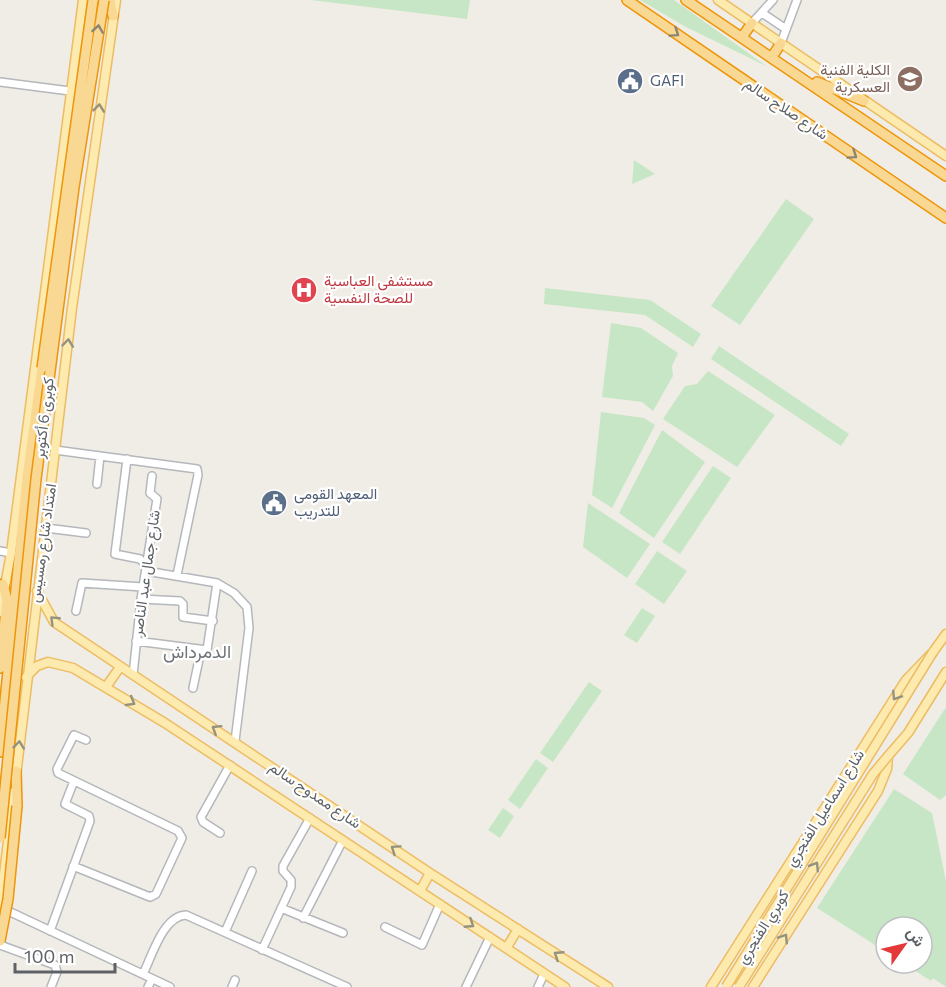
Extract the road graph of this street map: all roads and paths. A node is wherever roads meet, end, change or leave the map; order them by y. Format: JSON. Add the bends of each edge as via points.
{"nodes":[{"id":1,"x":82,"y":0,"type":"edge"},
{"id":2,"x":93,"y":0,"type":"edge"},
{"id":3,"x":104,"y":0,"type":"edge"},
{"id":4,"x":110,"y":0,"type":"edge"},
{"id":5,"x":116,"y":0,"type":"edge"},
{"id":6,"x":627,"y":0,"type":"edge"},
{"id":7,"x":686,"y":0,"type":"edge"},
{"id":8,"x":718,"y":0,"type":"edge"},
{"id":9,"x":773,"y":0,"type":"edge"},
{"id":10,"x":797,"y":0,"type":"edge"},
{"id":11,"x":762,"y":13,"type":"junction"},
{"id":12,"x":113,"y":16,"type":"junction"},
{"id":13,"x":752,"y":23,"type":"junction"},
{"id":14,"x":786,"y":29,"type":"junction"},
{"id":15,"x":742,"y":37,"type":"junction"},
{"id":16,"x":780,"y":43,"type":"junction"},
{"id":17,"x":772,"y":57,"type":"junction"},
{"id":18,"x":799,"y":74,"type":"junction"},
{"id":19,"x":0,"y":82,"type":"edge"},
{"id":20,"x":70,"y":91,"type":"junction"},
{"id":21,"x":864,"y":101,"type":"junction"},
{"id":22,"x":65,"y":137,"type":"junction"},
{"id":23,"x":95,"y":143,"type":"junction"},
{"id":24,"x":946,"y":156,"type":"edge"},
{"id":25,"x":946,"y":177,"type":"edge"},
{"id":26,"x":946,"y":218,"type":"edge"},
{"id":27,"x":44,"y":297,"type":"junction"},
{"id":28,"x":72,"y":308,"type":"junction"},
{"id":29,"x":55,"y":450,"type":"junction"},
{"id":30,"x":100,"y":456,"type":"junction"},
{"id":31,"x":128,"y":459,"type":"junction"},
{"id":32,"x":152,"y":476,"type":"dead end"},
{"id":33,"x":97,"y":484,"type":"dead end"},
{"id":34,"x":46,"y":528,"type":"junction"},
{"id":35,"x":86,"y":533,"type":"dead end"},
{"id":36,"x":0,"y":551,"type":"edge"},
{"id":37,"x":11,"y":553,"type":"junction"},
{"id":38,"x":146,"y":567,"type":"junction"},
{"id":39,"x":177,"y":575,"type":"junction"},
{"id":40,"x":217,"y":583,"type":"junction"},
{"id":41,"x":3,"y":584,"type":"junction"},
{"id":42,"x":143,"y":587,"type":"junction"},
{"id":43,"x":36,"y":590,"type":"junction"},
{"id":44,"x":141,"y":599,"type":"junction"},
{"id":45,"x":76,"y":611,"type":"dead end"},
{"id":46,"x":0,"y":612,"type":"edge"},
{"id":47,"x":213,"y":621,"type":"junction"},
{"id":48,"x":946,"y":634,"type":"edge"},
{"id":49,"x":136,"y":641,"type":"junction"},
{"id":50,"x":201,"y":650,"type":"junction"},
{"id":51,"x":933,"y":652,"type":"junction"},
{"id":52,"x":120,"y":667,"type":"junction"},
{"id":53,"x":0,"y":668,"type":"edge"},
{"id":54,"x":946,"y":672,"type":"edge"},
{"id":55,"x":133,"y":675,"type":"junction"},
{"id":56,"x":26,"y":678,"type":"junction"},
{"id":57,"x":106,"y":687,"type":"junction"},
{"id":58,"x":193,"y":688,"type":"dead end"},
{"id":59,"x":86,"y":740,"type":"dead end"},
{"id":60,"x":235,"y":741,"type":"junction"},
{"id":61,"x":0,"y":752,"type":"edge"},
{"id":62,"x":888,"y":756,"type":"junction"},
{"id":63,"x":230,"y":765,"type":"junction"},
{"id":64,"x":16,"y":771,"type":"junction"},
{"id":65,"x":74,"y":781,"type":"junction"},
{"id":66,"x":310,"y":818,"type":"junction"},
{"id":67,"x":220,"y":832,"type":"dead end"},
{"id":68,"x":0,"y":838,"type":"edge"},
{"id":69,"x":343,"y":840,"type":"junction"},
{"id":70,"x":74,"y":866,"type":"junction"},
{"id":71,"x":252,"y":871,"type":"dead end"},
{"id":72,"x":430,"y":873,"type":"junction"},
{"id":73,"x":420,"y":891,"type":"junction"},
{"id":74,"x":440,"y":904,"type":"junction"},
{"id":75,"x":0,"y":907,"type":"edge"},
{"id":76,"x":281,"y":909,"type":"junction"},
{"id":77,"x":303,"y":918,"type":"junction"},
{"id":78,"x":385,"y":927,"type":"dead end"},
{"id":79,"x":518,"y":929,"type":"junction"},
{"id":80,"x":50,"y":931,"type":"junction"},
{"id":81,"x":225,"y":932,"type":"junction"},
{"id":82,"x":344,"y":933,"type":"dead end"},
{"id":83,"x":490,"y":937,"type":"junction"},
{"id":84,"x":0,"y":943,"type":"edge"},
{"id":85,"x":741,"y":943,"type":"junction"},
{"id":86,"x":507,"y":947,"type":"junction"},
{"id":87,"x":262,"y":950,"type":"junction"},
{"id":88,"x":729,"y":961,"type":"junction"},
{"id":89,"x":769,"y":961,"type":"junction"},
{"id":90,"x":143,"y":974,"type":"junction"},
{"id":91,"x":544,"y":974,"type":"junction"},
{"id":92,"x":152,"y":979,"type":"junction"},
{"id":93,"x":755,"y":984,"type":"edge"},
{"id":94,"x":51,"y":987,"type":"edge"},
{"id":95,"x":148,"y":987,"type":"edge"},
{"id":96,"x":170,"y":987,"type":"edge"},
{"id":97,"x":347,"y":987,"type":"edge"},
{"id":98,"x":466,"y":987,"type":"edge"},
{"id":99,"x":538,"y":987,"type":"edge"},
{"id":100,"x":565,"y":987,"type":"edge"},
{"id":101,"x":608,"y":987,"type":"edge"},
{"id":102,"x":711,"y":987,"type":"edge"},
{"id":103,"x":726,"y":987,"type":"edge"},
{"id":104,"x":739,"y":987,"type":"edge"}],
"edges":[{"from":1,"to":20,"type":"main road","name":"امتداد شارع رمسيس"},
{"from":2,"to":61,"type":"highway","name":"كوبرى 6 أكتوبر","bridge":true,"via":[[28,466]]},
{"from":68,"to":3,"type":"highway","name":"كوبرى 6 أكتوبر","one_way":true,"bridge":true,"via":[[36,479],[74,187]]},
{"from":4,"to":12,"type":"highway"},
{"from":5,"to":12,"type":"main road","name":"امتداد شارع رمسيس"},
{"from":6,"to":26,"type":"highway","name":"شارع صلاح سالم","one_way":true},
{"from":7,"to":15,"type":"highway"},
{"from":8,"to":13,"type":"main road"},
{"from":9,"to":11,"type":"street"},
{"from":10,"to":14,"type":"street"},
{"from":11,"to":13,"type":"street"},
{"from":11,"to":14,"type":"street"},
{"from":23,"to":12,"type":"main road","name":"امتداد شارع رمسيس","one_way":true},
{"from":13,"to":15,"type":"highway"},
{"from":13,"to":16,"type":"main road"},
{"from":14,"to":16,"type":"street"},
{"from":15,"to":17,"type":"highway"},
{"from":16,"to":17,"type":"highway"},
{"from":16,"to":21,"type":"main road"},
{"from":17,"to":18,"type":"highway"},
{"from":18,"to":21,"type":"highway"},
{"from":18,"to":25,"type":"highway"},
{"from":19,"to":20,"type":"street"},
{"from":20,"to":22,"type":"main road","name":"امتداد شارع رمسيس"},
{"from":21,"to":24,"type":"main road"},
{"from":22,"to":23,"type":"main road","via":[[69,150],[76,156],[87,153]]},
{"from":22,"to":27,"type":"main road","name":"امتداد شارع رمسيس"},
{"from":23,"to":28,"type":"main road","name":"امتداد شارع رمسيس"},
{"from":27,"to":28,"type":"main road","via":[[58,293],[70,301]]},
{"from":27,"to":37,"type":"main road","name":"امتداد شارع رمسيس"},
{"from":29,"to":28,"type":"main road","name":"امتداد شارع رمسيس","one_way":true},
{"from":29,"to":30,"type":"street"},
{"from":29,"to":34,"type":"main road","name":"امتداد شارع رمسيس"},
{"from":30,"to":31,"type":"street"},
{"from":30,"to":33,"type":"street"},
{"from":31,"to":38,"type":"street","via":[[115,554],[140,559]]},
{"from":31,"to":39,"type":"street","via":[[194,468],[198,472]]},
{"from":32,"to":38,"type":"street","name":"شارع جمال عبد الناصر","via":[[150,493],[157,499]]},
{"from":34,"to":35,"type":"street"},
{"from":34,"to":43,"type":"main road","name":"امتداد شارع رمسيس"},
{"from":36,"to":37,"type":"street"},
{"from":37,"to":41,"type":"main road","name":"امتداد شارع رمسيس"},
{"from":38,"to":39,"type":"street","via":[[152,572]]},
{"from":38,"to":42,"type":"street","name":"شارع جمال عبد الناصر"},
{"from":39,"to":40,"type":"street"},
{"from":40,"to":47,"type":"street"},
{"from":40,"to":60,"type":"street","via":[[240,598],[249,616]]},
{"from":41,"to":46,"type":"main road","name":"امتداد شارع رمسيس"},
{"from":41,"to":53,"type":"highway","via":[[7,600]]},
{"from":42,"to":44,"type":"street","name":"شارع جمال عبد الناصر"},
{"from":42,"to":45,"type":"street","via":[[82,583]]},
{"from":52,"to":43,"type":"main road","name":"شارع ممدوح سالم","one_way":true,"via":[[54,622]]},
{"from":43,"to":56,"type":"main road","name":"امتداد شارع رمسيس"},
{"from":44,"to":47,"type":"street","via":[[180,601],[183,617]]},
{"from":44,"to":49,"type":"street","name":"شارع جمال عبد الناصر"},
{"from":47,"to":50,"type":"street","via":[[207,650]]},
{"from":48,"to":51,"type":"main road","name":"شارع اسماعيل الفنجري"},
{"from":49,"to":50,"type":"street"},
{"from":49,"to":55,"type":"street","name":"شارع جمال عبد الناصر"},
{"from":50,"to":58,"type":"street"},
{"from":51,"to":85,"type":"main road","name":"شارع اسماعيل الفنجري","one_way":true,"via":[[906,680]]},
{"from":51,"to":103,"type":"main road","name":"كوبري الفنجري","bridge":true},
{"from":52,"to":55,"type":"main road","name":"شارع ممدوح سالم"},
{"from":52,"to":57,"type":"main road"},
{"from":54,"to":62,"type":"main road","name":"شارع اسماعيل الفنجري","via":[[908,733]]},
{"from":60,"to":55,"type":"main road","name":"شارع ممدوح سالم","one_way":true},
{"from":56,"to":57,"type":"main road","name":"شارع ممدوح سالم","via":[[37,666],[54,662],[69,665]]},
{"from":64,"to":56,"type":"main road","name":"امتداد شارع رمسيس","one_way":true},
{"from":57,"to":63,"type":"main road","name":"شارع ممدوح سالم","one_way":true},
{"from":59,"to":65,"type":"street","via":[[74,735],[57,769]]},
{"from":72,"to":60,"type":"main road","name":"شارع ممدوح سالم","one_way":true},
{"from":89,"to":62,"type":"main road","name":"شارع اسماعيل الفنجري","one_way":true,"via":[[878,791]]},
{"from":104,"to":62,"type":"main road","name":"كوبري الفنجري","one_way":true,"bridge":true},
{"from":63,"to":66,"type":"main road","name":"شارع ممدوح سالم"},
{"from":63,"to":67,"type":"street","via":[[201,818]]},
{"from":64,"to":75,"type":"main road","name":"امتداد شارع رمسيس"},
{"from":64,"to":84,"type":"highway","bridge":true,"via":[[17,806]]},
{"from":65,"to":70,"type":"street","via":[[65,804],[90,818]]},
{"from":65,"to":70,"type":"street","via":[[178,831],[182,838],[156,894],[150,897]]},
{"from":66,"to":69,"type":"main road","name":"شارع ممدوح سالم"},
{"from":66,"to":76,"type":"street","via":[[283,866],[291,883]]},
{"from":69,"to":73,"type":"main road","name":"شارع ممدوح سالم"},
{"from":69,"to":77,"type":"street"},
{"from":70,"to":80,"type":"street"},
{"from":71,"to":81,"type":"street"},
{"from":72,"to":73,"type":"main road"},
{"from":72,"to":79,"type":"main road","name":"شارع ممدوح سالم"},
{"from":73,"to":74,"type":"main road","name":"شارع ممدوح سالم"},
{"from":74,"to":78,"type":"street","via":[[422,945]]},
{"from":74,"to":83,"type":"main road","name":"شارع ممدوح سالم","one_way":true},
{"from":75,"to":80,"type":"street"},
{"from":76,"to":77,"type":"street"},
{"from":76,"to":87,"type":"street"},
{"from":77,"to":82,"type":"street"},
{"from":79,"to":86,"type":"main road"},
{"from":101,"to":79,"type":"main road","name":"شارع ممدوح سالم","one_way":true},
{"from":80,"to":90,"type":"street"},
{"from":81,"to":87,"type":"street"},
{"from":81,"to":90,"type":"street","via":[[179,915],[168,924]]},
{"from":83,"to":86,"type":"main road","name":"شارع ممدوح سالم"},
{"from":83,"to":98,"type":"street"},
{"from":84,"to":94,"type":"street","via":[[55,965],[57,972]]},
{"from":85,"to":88,"type":"main road","name":"شارع اسماعيل الفنجري"},
{"from":85,"to":89,"type":"main road","via":[[752,956]]},
{"from":86,"to":91,"type":"main road","name":"شارع ممدوح سالم"},
{"from":87,"to":97,"type":"street"},
{"from":88,"to":93,"type":"main road","via":[[747,966]]},
{"from":88,"to":102,"type":"main road","name":"شارع اسماعيل الفنجري"},
{"from":89,"to":93,"type":"main road","name":"شارع اسماعيل الفنجري"},
{"from":90,"to":92,"type":"street"},
{"from":91,"to":99,"type":"street"},
{"from":91,"to":100,"type":"main road","name":"شارع ممدوح سالم"},
{"from":92,"to":95,"type":"street"},
{"from":92,"to":96,"type":"street"}]}
